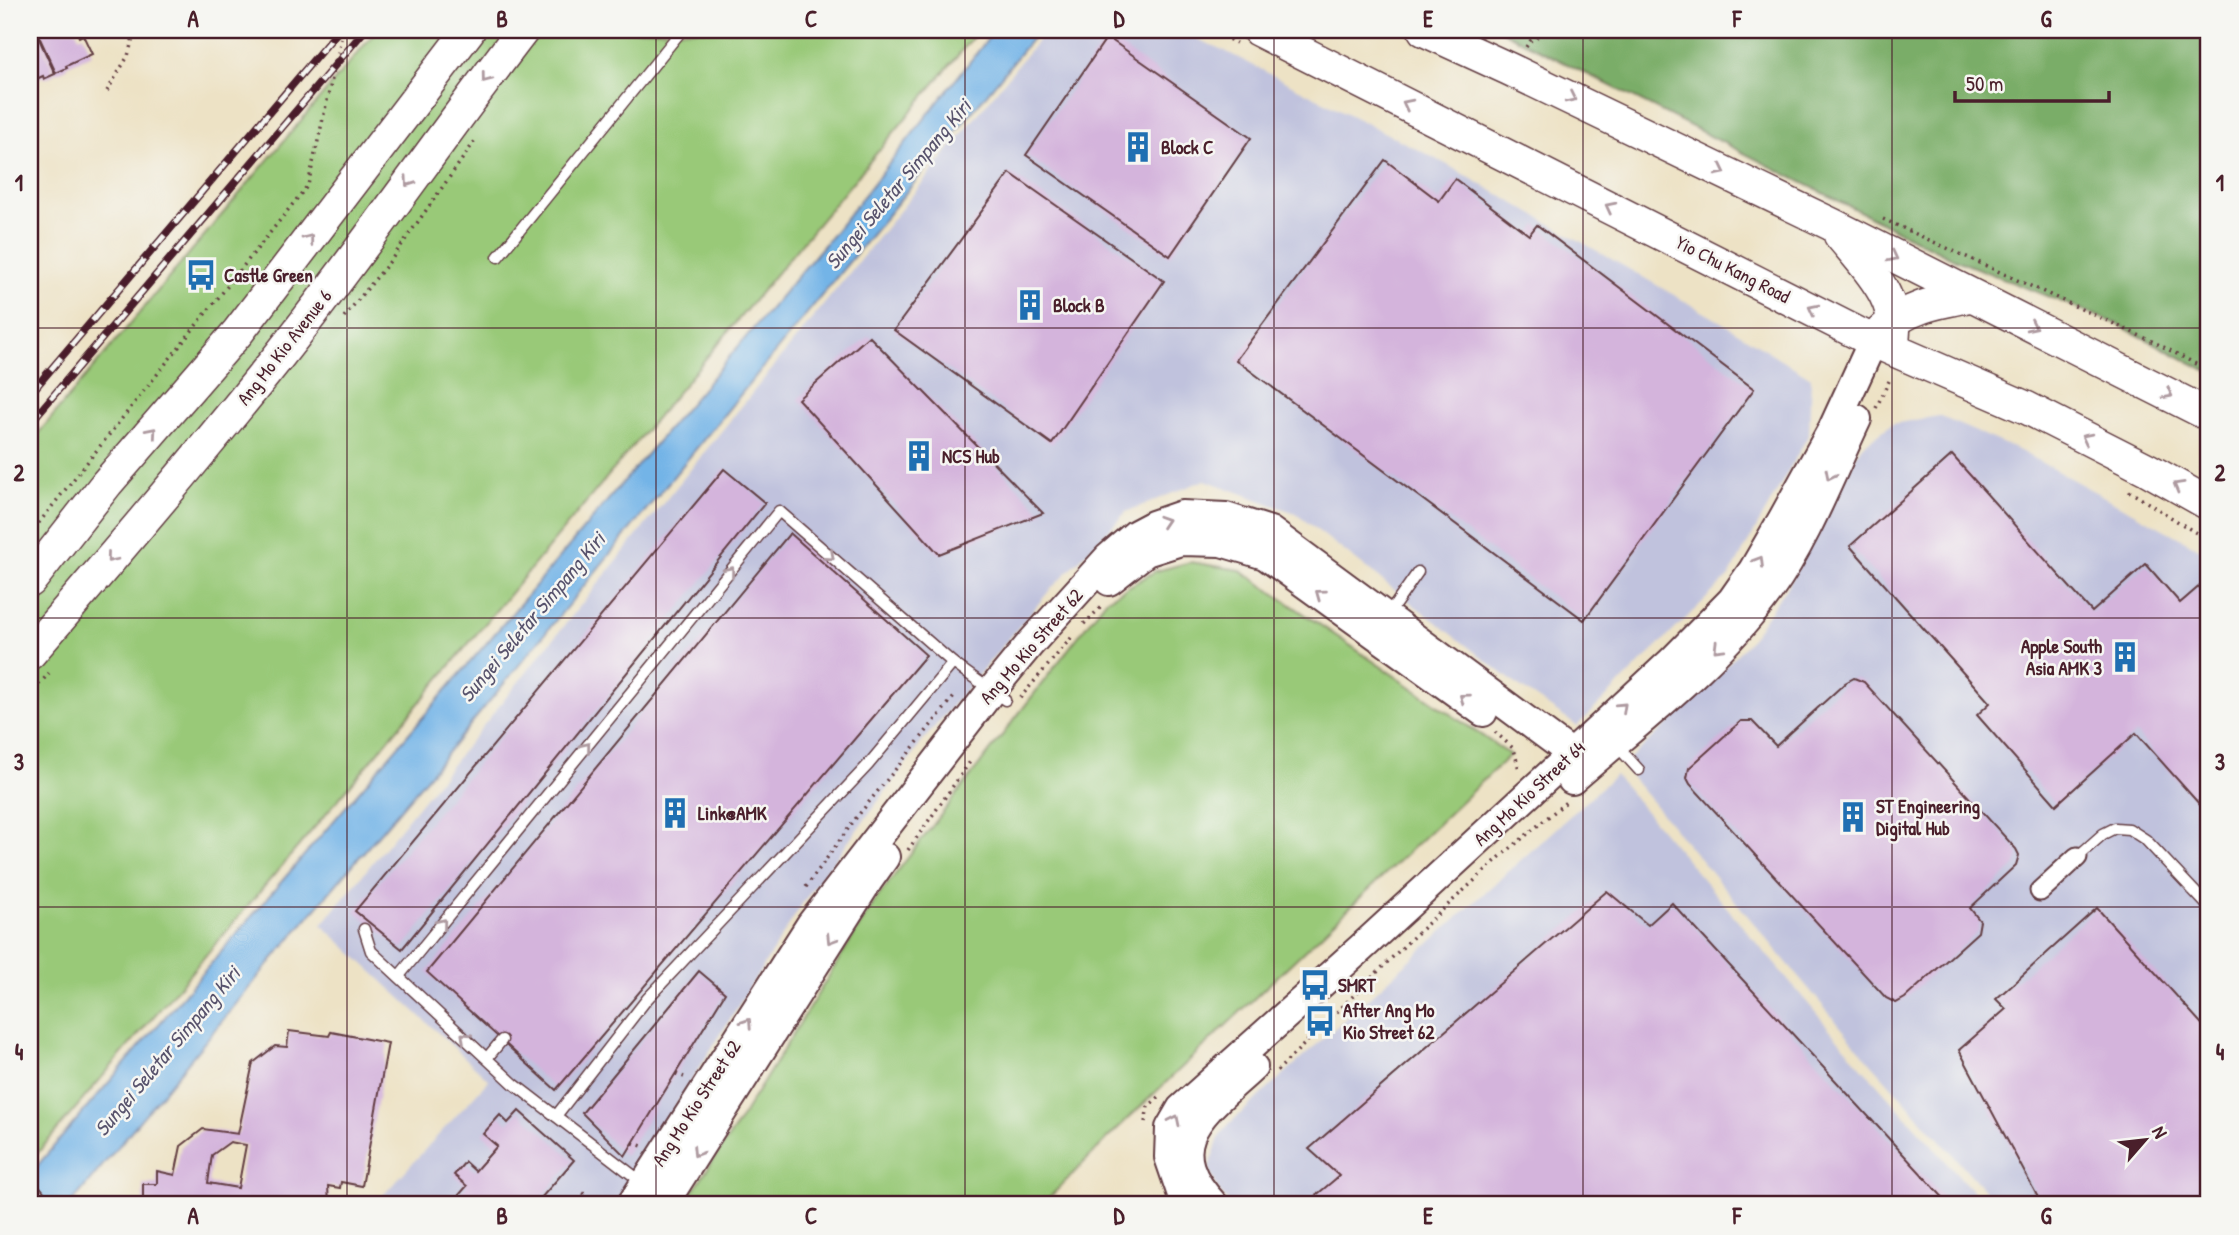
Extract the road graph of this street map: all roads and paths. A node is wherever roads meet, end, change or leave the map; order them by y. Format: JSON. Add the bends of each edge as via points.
{"nodes":[{"id":1,"x":135,"y":30,"type":"edge"},
{"id":2,"x":343,"y":30,"type":"edge"},
{"id":3,"x":469,"y":30,"type":"edge"},
{"id":4,"x":523,"y":30,"type":"edge"},
{"id":5,"x":682,"y":30,"type":"edge"},
{"id":6,"x":1258,"y":30,"type":"edge"},
{"id":7,"x":1424,"y":30,"type":"edge"},
{"id":8,"x":107,"y":91,"type":"dead end"},
{"id":9,"x":1833,"y":225,"type":"junction"},
{"id":10,"x":498,"y":257,"type":"dead end"},
{"id":11,"x":1970,"y":296,"type":"junction"},
{"id":12,"x":1886,"y":336,"type":"junction"},
{"id":13,"x":2156,"y":343,"type":"dead end"},
{"id":14,"x":2209,"y":371,"type":"edge"},
{"id":15,"x":2209,"y":415,"type":"edge"},
{"id":16,"x":2124,"y":488,"type":"dead end"},
{"id":17,"x":2209,"y":504,"type":"edge"},
{"id":18,"x":30,"y":534,"type":"edge"},
{"id":19,"x":2209,"y":541,"type":"edge"},
{"id":20,"x":1418,"y":572,"type":"dead end"},
{"id":21,"x":30,"y":580,"type":"edge"},
{"id":22,"x":1107,"y":601,"type":"dead end"},
{"id":23,"x":1740,"y":608,"type":"junction"},
{"id":24,"x":1381,"y":626,"type":"junction"},
{"id":25,"x":30,"y":653,"type":"edge"},
{"id":26,"x":953,"y":663,"type":"junction"},
{"id":27,"x":995,"y":693,"type":"junction"},
{"id":28,"x":1486,"y":725,"type":"dead end"},
{"id":29,"x":1614,"y":743,"type":"junction"},
{"id":30,"x":973,"y":758,"type":"dead end"},
{"id":31,"x":1565,"y":764,"type":"junction"},
{"id":32,"x":1639,"y":770,"type":"dead end"},
{"id":33,"x":906,"y":853,"type":"dead end"},
{"id":34,"x":2077,"y":857,"type":"joint"},
{"id":35,"x":2040,"y":891,"type":"dead end"},
{"id":36,"x":803,"y":892,"type":"dead end"},
{"id":37,"x":2209,"y":907,"type":"edge"},
{"id":38,"x":363,"y":929,"type":"dead end"},
{"id":39,"x":399,"y":976,"type":"junction"},
{"id":40,"x":502,"y":1040,"type":"dead end"},
{"id":41,"x":487,"y":1058,"type":"junction"},
{"id":42,"x":676,"y":1073,"type":"dead end"},
{"id":43,"x":685,"y":1078,"type":"dead end"},
{"id":44,"x":1164,"y":1092,"type":"dead end"},
{"id":45,"x":556,"y":1116,"type":"junction"},
{"id":46,"x":1144,"y":1125,"type":"dead end"},
{"id":47,"x":644,"y":1147,"type":"dead end"},
{"id":48,"x":583,"y":1193,"type":"dead end"},
{"id":49,"x":649,"y":1193,"type":"edge"},
{"id":50,"x":30,"y":1198,"type":"edge"},
{"id":51,"x":35,"y":1205,"type":"edge"},
{"id":52,"x":603,"y":1205,"type":"edge"},
{"id":53,"x":1192,"y":1205,"type":"edge"},
{"id":54,"x":1214,"y":1205,"type":"edge"}],
"edges":[{"from":1,"to":8,"type":"path","via":[[128,56]]},
{"from":2,"to":18,"type":"path","via":[[308,185]]},
{"from":21,"to":3,"type":"main road","one_way":true,"via":[[238,332]]},
{"from":4,"to":25,"type":"main road","name":"Ang Mo Kio Avenue 6","one_way":true,"via":[[275,361]]},
{"from":5,"to":10,"type":"lane"},
{"from":12,"to":6,"type":"main road","name":"Yio Chu Kang Road","one_way":true},
{"from":7,"to":9,"type":"main road","one_way":true},
{"from":9,"to":11,"type":"main road","one_way":true},
{"from":9,"to":12,"type":"main road","via":[[1889,300]]},
{"from":11,"to":12,"type":"main road","via":[[1923,306]]},
{"from":11,"to":15,"type":"main road","one_way":true},
{"from":17,"to":12,"type":"main road","name":"Yio Chu Kang Road","one_way":true},
{"from":12,"to":23,"type":"street","name":"Ang Mo Kio Street 64","via":[[1833,428],[1793,525],[1753,570]]},
{"from":13,"to":14,"type":"path"},
{"from":16,"to":19,"type":"path"},
{"from":20,"to":24,"type":"lane"},
{"from":22,"to":27,"type":"path"},
{"from":23,"to":29,"type":"street","name":"Ang Mo Kio Street 64","one_way":true,"via":[[1686,680]]},
{"from":31,"to":23,"type":"street","name":"Ang Mo Kio Street 64","one_way":true,"via":[[1672,661]]},
{"from":24,"to":27,"type":"street","name":"Ang Mo Kio Street 62","via":[[1270,531],[1226,517],[1182,515],[1136,534],[1114,565]]},
{"from":24,"to":31,"type":"street","name":"Ang Mo Kio Street 62"},
{"from":26,"to":27,"type":"lane"},
{"from":39,"to":26,"type":"lane","one_way":true,"via":[[779,511],[884,610]]},
{"from":26,"to":45,"type":"lane","via":[[868,765],[647,999]]},
{"from":27,"to":36,"type":"path","via":[[856,818]]},
{"from":27,"to":49,"type":"street","name":"Ang Mo Kio Street 62","via":[[960,756]]},
{"from":28,"to":31,"type":"path","via":[[1514,748],[1519,773]]},
{"from":29,"to":31,"type":"street","name":"Ang Mo Kio Street 64"},
{"from":29,"to":32,"type":"lane"},
{"from":30,"to":33,"type":"path"},
{"from":53,"to":31,"type":"street","name":"Ang Mo Kio Street 64","one_way":true,"via":[[1181,1192],[1169,1157],[1170,1128],[1181,1109]]},
{"from":31,"to":54,"type":"street","name":"Ang Mo Kio Street 64","via":[[1195,1124],[1187,1159],[1193,1178]]},
{"from":34,"to":35,"type":"street"},
{"from":34,"to":37,"type":"lane","via":[[2102,834],[2115,828],[2129,829],[2146,840]]},
{"from":38,"to":39,"type":"lane","via":[[371,950]]},
{"from":41,"to":39,"type":"lane","one_way":true},
{"from":40,"to":41,"type":"lane"},
{"from":41,"to":45,"type":"lane"},
{"from":42,"to":43,"type":"path"},
{"from":44,"to":46,"type":"path","via":[[1149,1107]]},
{"from":45,"to":49,"type":"lane"},
{"from":47,"to":49,"type":"path"},
{"from":48,"to":52,"type":"path"},
{"from":50,"to":51,"type":"street"}]}
